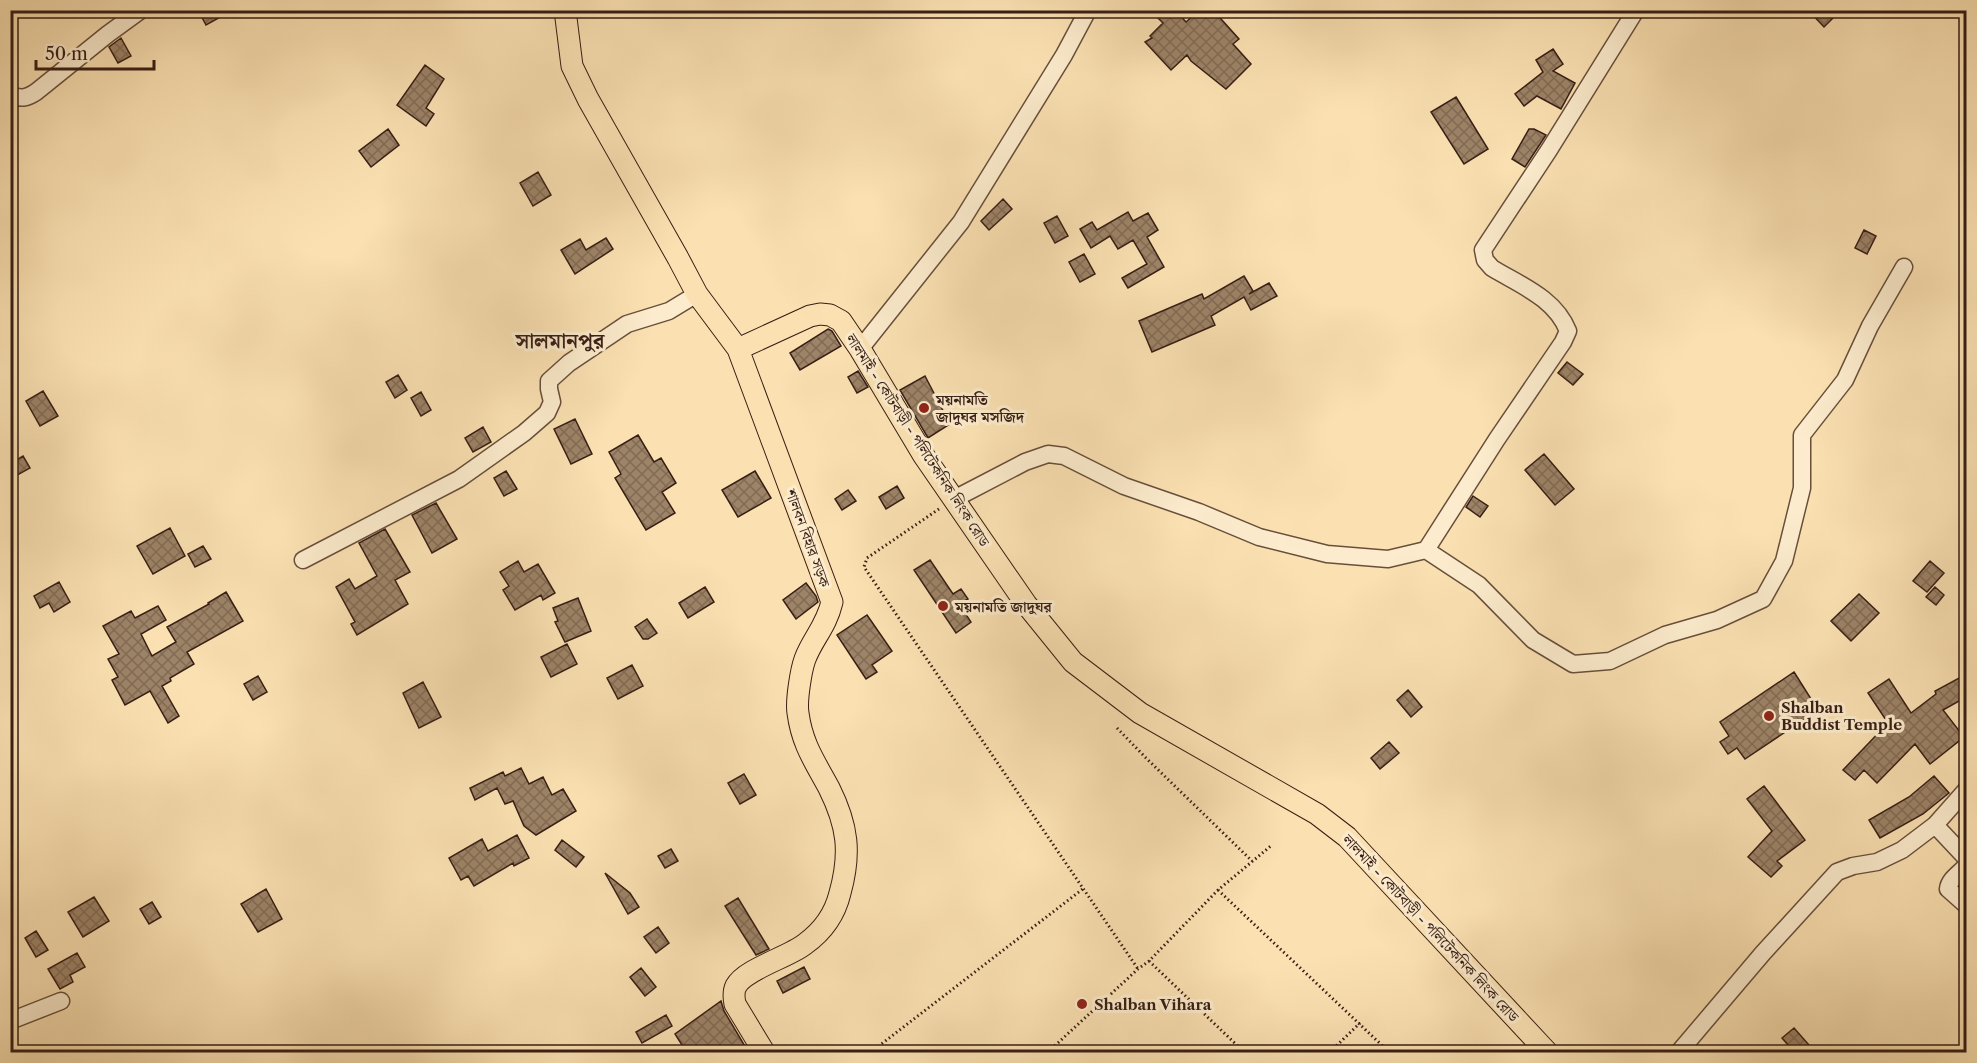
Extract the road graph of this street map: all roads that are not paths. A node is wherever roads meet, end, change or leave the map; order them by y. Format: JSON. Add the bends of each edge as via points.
{"nodes":[{"id":1,"x":141,"y":10,"type":"edge"},
{"id":2,"x":565,"y":10,"type":"edge"},
{"id":3,"x":1088,"y":10,"type":"edge"},
{"id":4,"x":1636,"y":10,"type":"edge"},
{"id":5,"x":10,"y":94,"type":"edge"},
{"id":6,"x":1904,"y":267,"type":"dead end"},
{"id":7,"x":697,"y":294,"type":"junction"},
{"id":8,"x":738,"y":348,"type":"junction"},
{"id":9,"x":860,"y":349,"type":"junction"},
{"id":10,"x":954,"y":499,"type":"junction"},
{"id":11,"x":1426,"y":550,"type":"junction"},
{"id":12,"x":303,"y":560,"type":"dead end"},
{"id":13,"x":1966,"y":790,"type":"edge"},
{"id":14,"x":1935,"y":825,"type":"junction"},
{"id":15,"x":1966,"y":858,"type":"edge"},
{"id":16,"x":1966,"y":866,"type":"edge"},
{"id":17,"x":1966,"y":905,"type":"edge"},
{"id":18,"x":61,"y":1001,"type":"dead end"},
{"id":19,"x":10,"y":1021,"type":"edge"},
{"id":20,"x":764,"y":1053,"type":"edge"},
{"id":21,"x":1547,"y":1053,"type":"edge"},
{"id":22,"x":1679,"y":1053,"type":"edge"}],
"edges":[{"from":1,"to":5,"type":"street","via":[[27,98]]},
{"from":2,"to":7,"type":"main road","via":[[572,66]]},
{"from":3,"to":9,"type":"street","via":[[961,222]]},
{"from":4,"to":11,"type":"street","via":[[1483,250],[1492,268],[1552,305],[1568,331]]},
{"from":6,"to":11,"type":"street","via":[[1845,380],[1802,435],[1802,488],[1784,561],[1763,599],[1717,620],[1665,635],[1610,661],[1573,664],[1533,640],[1479,585]]},
{"from":7,"to":8,"type":"main road"},
{"from":7,"to":12,"type":"street","via":[[669,310],[627,324],[569,363],[549,381],[552,402],[547,413],[459,479]]},
{"from":8,"to":9,"type":"main road","name":"লালমাই - কোটবাড়ী - পলিটেকনিক লিংক রোড","via":[[820,314],[842,321]]},
{"from":8,"to":20,"type":"main road","name":"শালবন বিহার সড়ক","via":[[832,602],[828,618],[804,660],[798,712],[807,749],[830,790],[845,831],[848,863],[830,920],[805,945],[752,972],[736,986],[735,1004]]},
{"from":9,"to":10,"type":"main road","name":"লালমাই - কোটবাড়ী - পলিটেকনিক লিংক রোড"},
{"from":10,"to":11,"type":"street","via":[[1048,454],[1064,456],[1124,486],[1270,540],[1327,554],[1388,559]]},
{"from":10,"to":21,"type":"main road","name":"লালমাই - কোটবাড়ী - পলিটেকনিক লিংক রোড","via":[[1026,604],[1073,662],[1140,713],[1317,814],[1347,837]]},
{"from":13,"to":14,"type":"street"},
{"from":14,"to":15,"type":"street"},
{"from":14,"to":22,"type":"street","via":[[1877,862],[1837,872]]},
{"from":16,"to":17,"type":"street","via":[[1948,884],[1948,889]]},
{"from":18,"to":19,"type":"street"}]}
